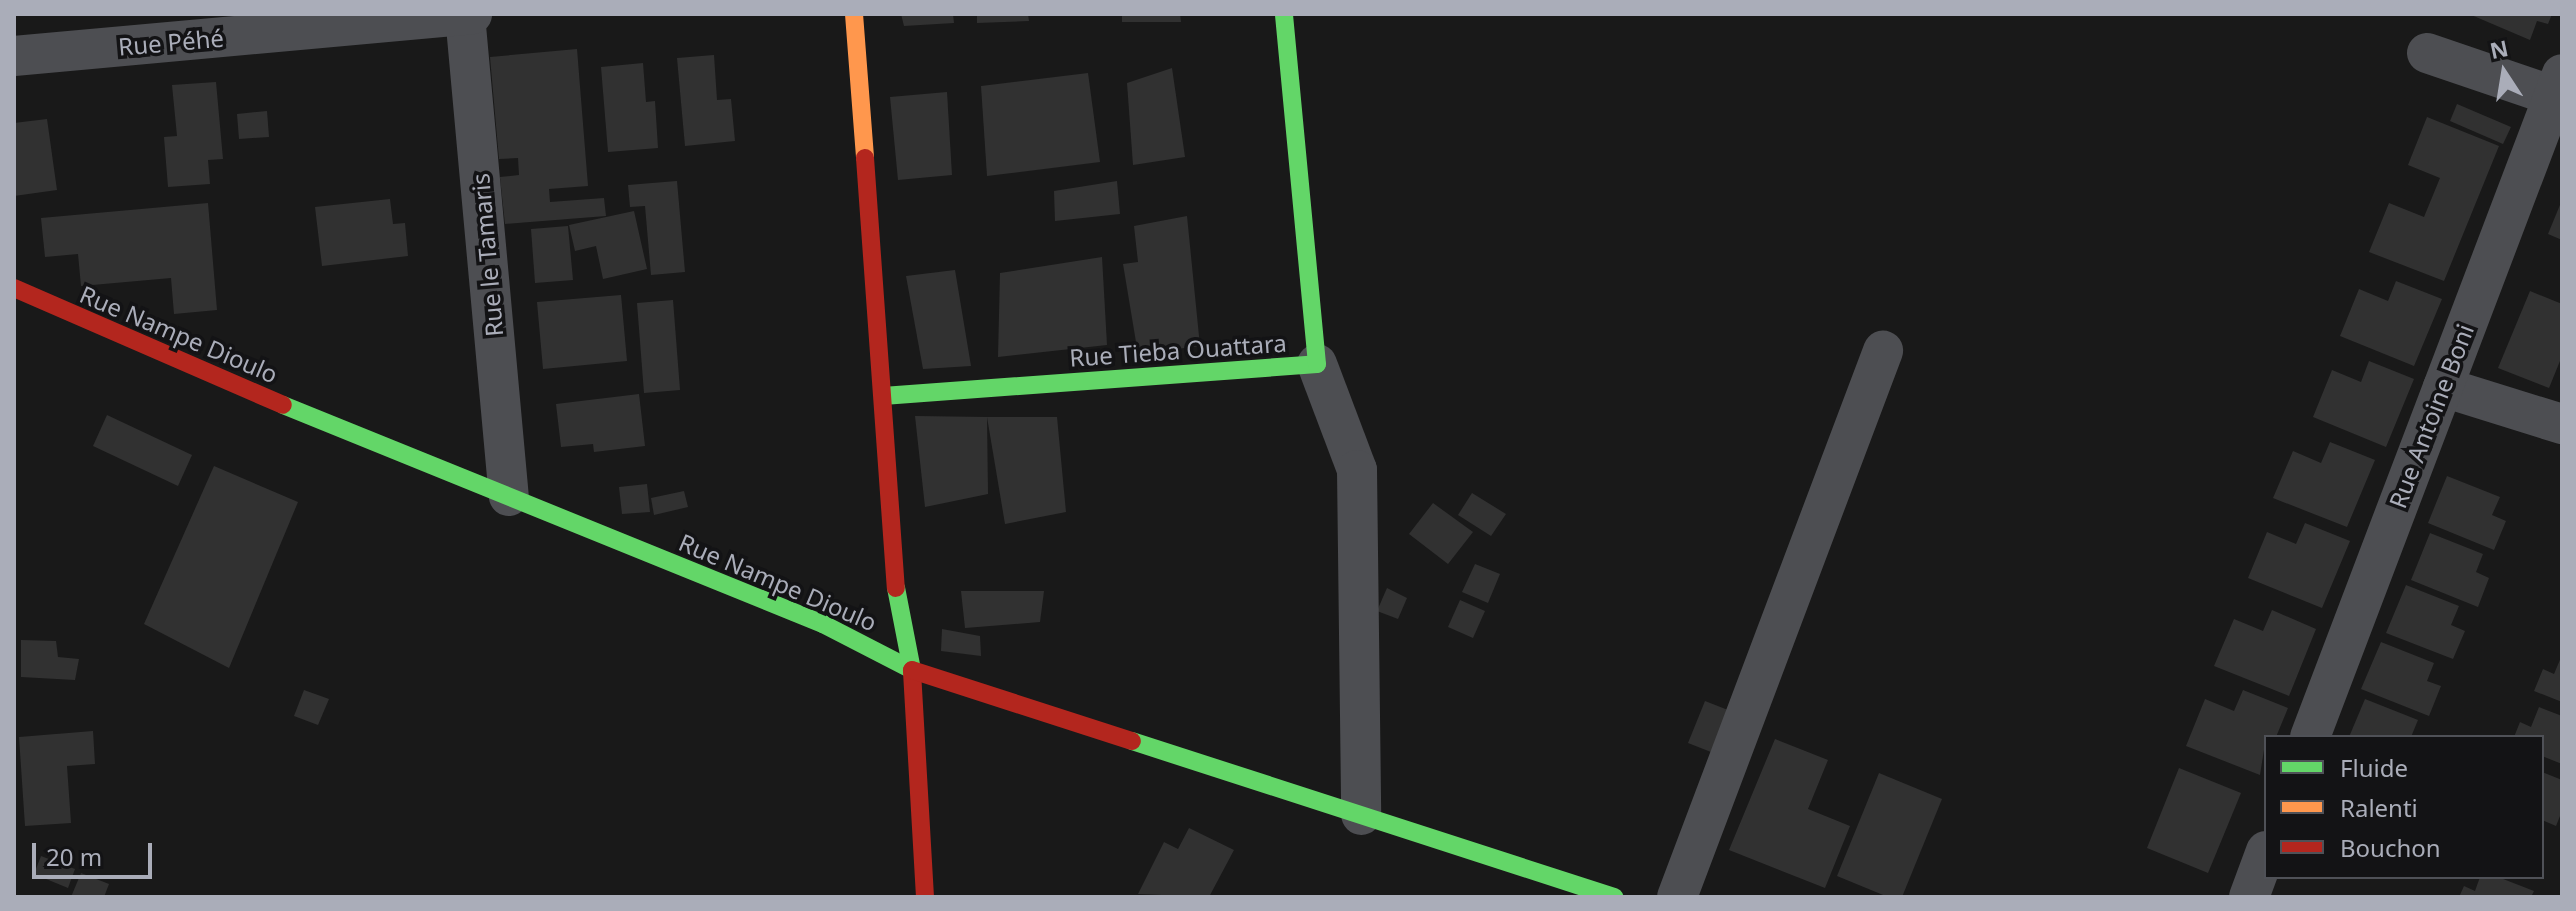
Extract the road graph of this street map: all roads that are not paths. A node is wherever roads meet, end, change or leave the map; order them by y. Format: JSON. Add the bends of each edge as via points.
{"nodes":[{"id":1,"x":472,"y":14,"type":"edge"},
{"id":2,"x":854,"y":14,"type":"edge"},
{"id":3,"x":1284,"y":14,"type":"edge"},
{"id":4,"x":465,"y":15,"type":"edge"},
{"id":5,"x":244,"y":24,"type":"edge"},
{"id":6,"x":2427,"y":53,"type":"dead end"},
{"id":7,"x":14,"y":56,"type":"edge"},
{"id":8,"x":2559,"y":90,"type":"edge"},
{"id":9,"x":14,"y":288,"type":"edge"},
{"id":10,"x":1883,"y":351,"type":"dead end"},
{"id":11,"x":1317,"y":364,"type":"junction"},
{"id":12,"x":2443,"y":387,"type":"junction"},
{"id":13,"x":883,"y":396,"type":"junction"},
{"id":14,"x":2562,"y":424,"type":"edge"},
{"id":15,"x":509,"y":496,"type":"junction"},
{"id":16,"x":912,"y":670,"type":"junction"},
{"id":17,"x":2311,"y":735,"type":"edge"},
{"id":18,"x":1361,"y":815,"type":"junction"},
{"id":19,"x":2264,"y":856,"type":"edge"},
{"id":20,"x":925,"y":897,"type":"edge"},
{"id":21,"x":1614,"y":897,"type":"edge"},
{"id":22,"x":1677,"y":897,"type":"edge"},
{"id":23,"x":2249,"y":897,"type":"edge"}],
"edges":[{"from":1,"to":4,"type":"street","name":"Rue Péhé"},
{"from":2,"to":13,"type":"street","name":"Rue Nampe Dioulo"},
{"from":3,"to":11,"type":"street","name":"Rue Tieba Ouattara"},
{"from":4,"to":5,"type":"street","name":"Rue Péhé"},
{"from":4,"to":15,"type":"street","name":"Rue le Tamaris"},
{"from":5,"to":7,"type":"street","name":"Rue Péhé"},
{"from":6,"to":8,"type":"street"},
{"from":8,"to":12,"type":"street","name":"Rue Antoine Boni"},
{"from":9,"to":15,"type":"street","name":"Rue Nampe Dioulo","via":[[221,380]]},
{"from":10,"to":22,"type":"street"},
{"from":11,"to":13,"type":"street","name":"Rue Tieba Ouattara"},
{"from":11,"to":18,"type":"street","via":[[1357,470]]},
{"from":12,"to":14,"type":"street"},
{"from":12,"to":17,"type":"street","name":"Rue Antoine Boni"},
{"from":13,"to":16,"type":"street","name":"Rue Nampe Dioulo","via":[[897,597]]},
{"from":15,"to":16,"type":"street","name":"Rue Nampe Dioulo","via":[[823,624]]},
{"from":16,"to":18,"type":"street"},
{"from":16,"to":20,"type":"street"},
{"from":18,"to":21,"type":"street"},
{"from":19,"to":23,"type":"street"}]}
